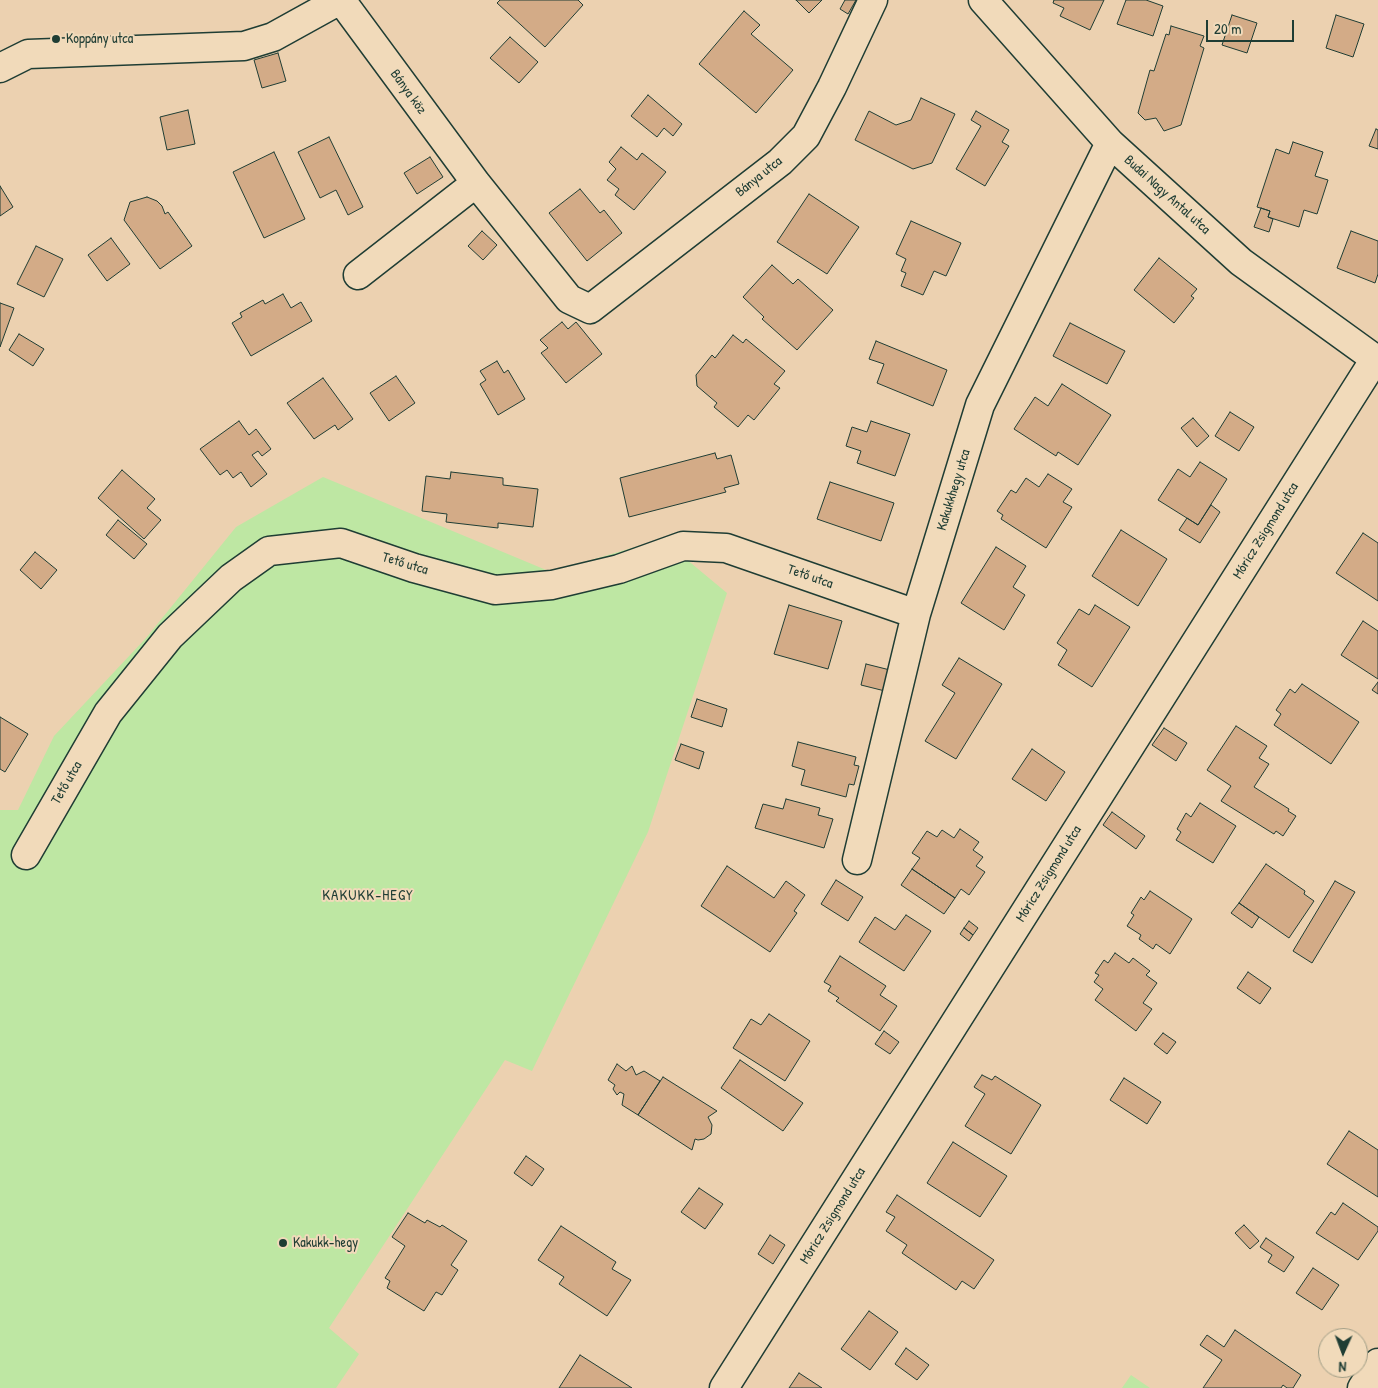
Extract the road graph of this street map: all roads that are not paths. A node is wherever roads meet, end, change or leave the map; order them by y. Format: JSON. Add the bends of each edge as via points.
{"nodes":[{"id":1,"x":340,"y":0,"type":"edge"},
{"id":2,"x":873,"y":0,"type":"edge"},
{"id":3,"x":983,"y":0,"type":"edge"},
{"id":4,"x":0,"y":68,"type":"edge"},
{"id":5,"x":1110,"y":143,"type":"junction"},
{"id":6,"x":476,"y":184,"type":"junction"},
{"id":7,"x":358,"y":275,"type":"dead end"},
{"id":8,"x":590,"y":309,"type":"joint"},
{"id":9,"x":1376,"y":360,"type":"edge"},
{"id":10,"x":916,"y":614,"type":"junction"},
{"id":11,"x":26,"y":855,"type":"dead end"},
{"id":12,"x":857,"y":860,"type":"dead end"},
{"id":13,"x":1378,"y":1363,"type":"edge"},
{"id":14,"x":724,"y":1388,"type":"edge"},
{"id":15,"x":1362,"y":1388,"type":"edge"}],
"edges":[{"from":1,"to":4,"type":"street","via":[[273,36],[244,46],[28,54]]},
{"from":1,"to":6,"type":"street","name":"Bánya köz"},
{"from":2,"to":8,"type":"street","name":"Bánya utca","via":[[806,136],[780,162]]},
{"from":3,"to":5,"type":"street","name":"Budai Nagy Antal utca"},
{"from":5,"to":9,"type":"street","name":"Budai Nagy Antal utca","via":[[1241,262]]},
{"from":5,"to":10,"type":"street","name":"Kakukkhegy utca","via":[[980,405]]},
{"from":6,"to":7,"type":"street"},
{"from":6,"to":8,"type":"street","name":"Bánya köz","via":[[569,299]]},
{"from":9,"to":14,"type":"street","name":"Móricz Zsigmond utca"},
{"from":10,"to":11,"type":"street","name":"Tető utca","via":[[726,548],[683,546],[619,569],[561,583],[495,590],[414,568],[341,543],[269,551],[231,578],[170,636],[108,713]]},
{"from":10,"to":12,"type":"street","name":"Kakukkhegy utca"},
{"from":13,"to":15,"type":"street"}]}
